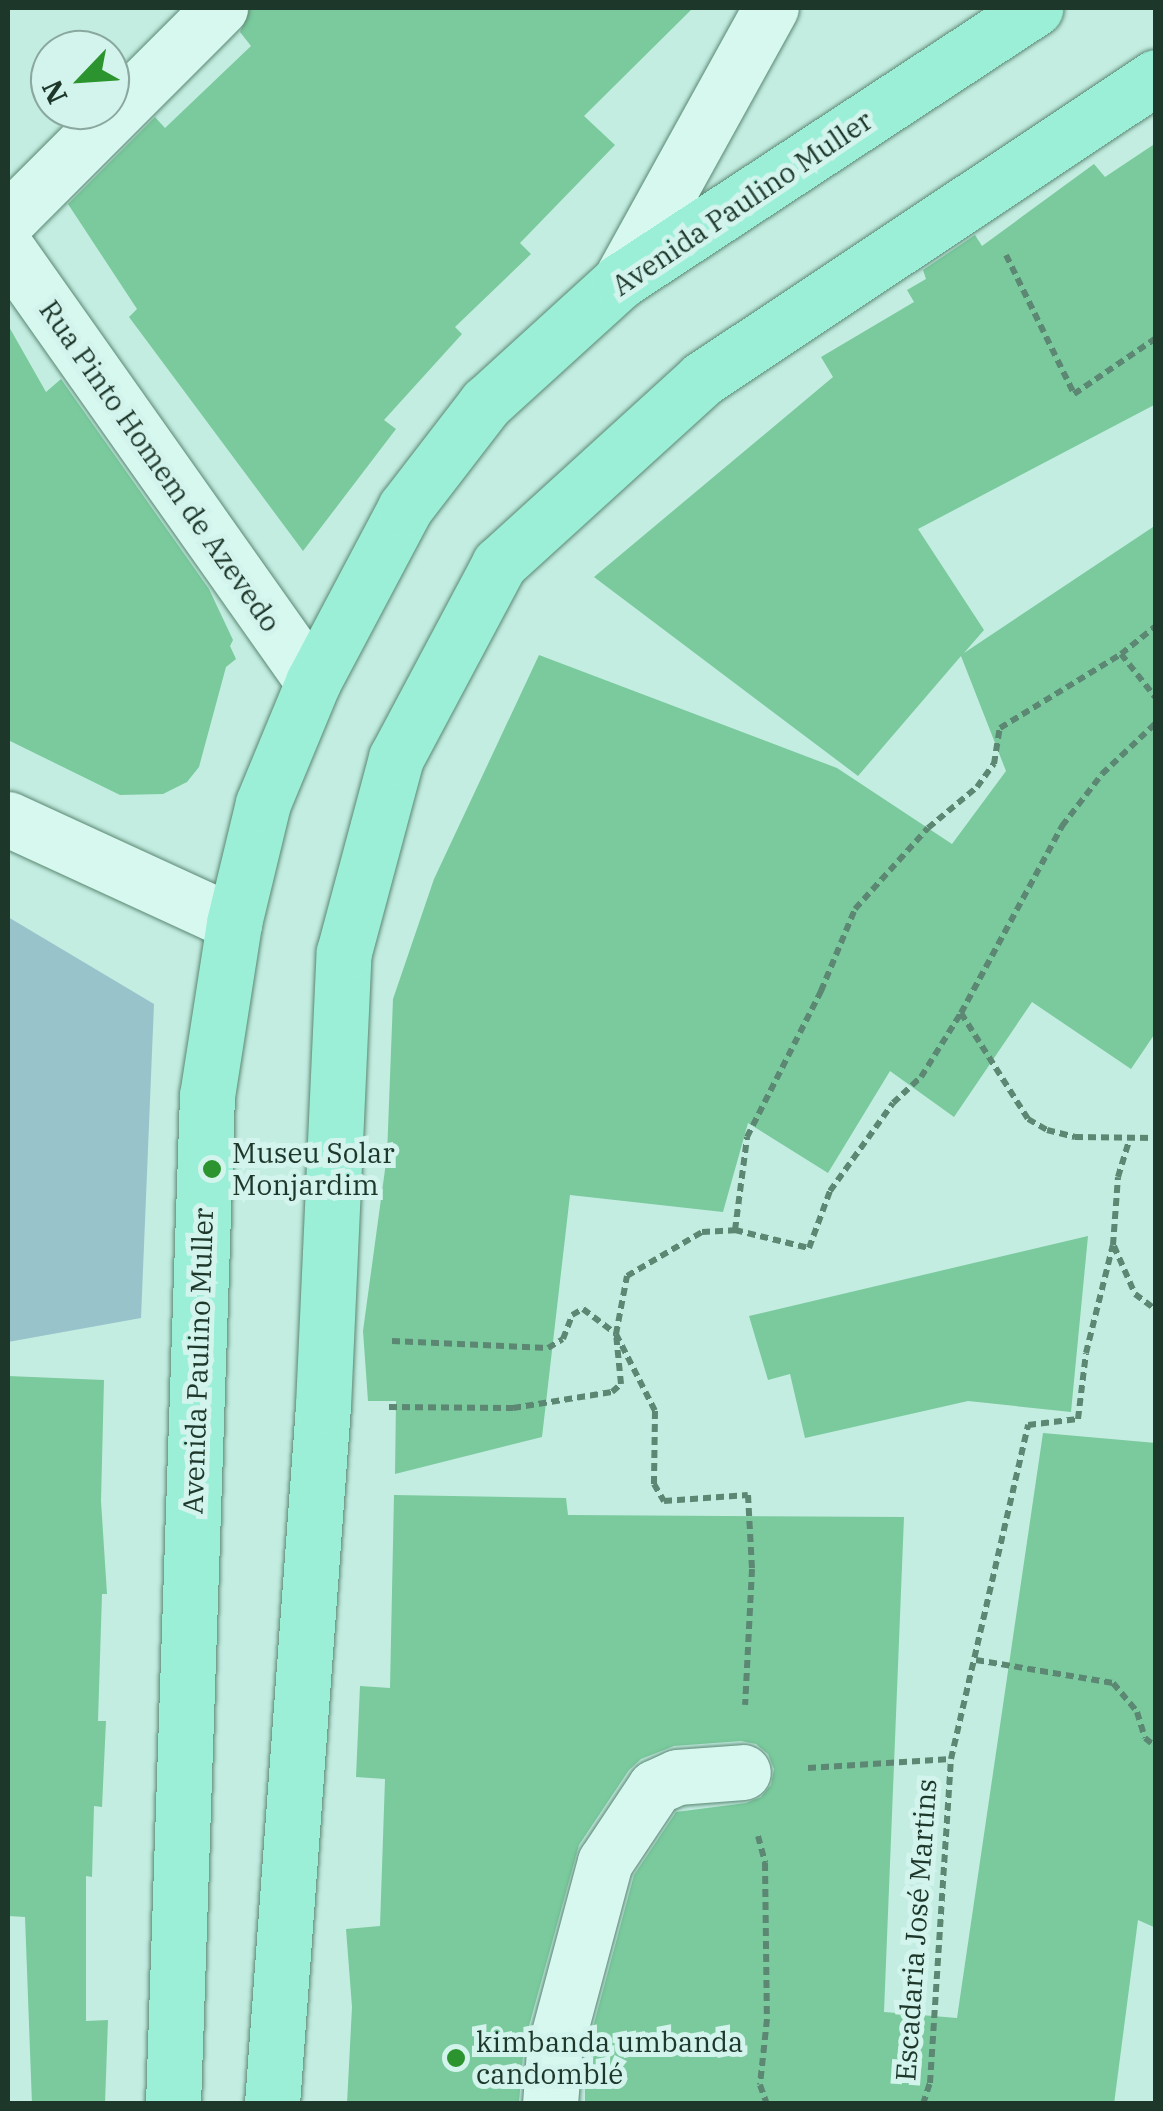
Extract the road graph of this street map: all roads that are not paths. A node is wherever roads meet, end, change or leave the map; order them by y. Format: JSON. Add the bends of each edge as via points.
{"nodes":[{"id":1,"x":220,"y":8,"type":"edge"},
{"id":2,"x":771,"y":8,"type":"edge"},
{"id":3,"x":1035,"y":8,"type":"edge"},
{"id":4,"x":1156,"y":76,"type":"edge"},
{"id":5,"x":8,"y":220,"type":"edge"},
{"id":6,"x":8,"y":250,"type":"edge"},
{"id":7,"x":620,"y":281,"type":"junction"},
{"id":8,"x":312,"y":682,"type":"junction"},
{"id":9,"x":8,"y":819,"type":"edge"},
{"id":10,"x":234,"y":924,"type":"junction"},
{"id":11,"x":743,"y":1772,"type":"road end"},
{"id":12,"x":173,"y":2104,"type":"edge"},
{"id":13,"x":272,"y":2104,"type":"edge"},
{"id":14,"x":550,"y":2104,"type":"edge"}],
"edges":[{"from":1,"to":5,"type":"street"},
{"from":2,"to":7,"type":"street"},
{"from":3,"to":7,"type":"main road","name":"Avenida Paulino Muller"},
{"from":4,"to":13,"type":"main road","via":[[702,379],[499,564],[396,758],[344,952],[322,1406]]},
{"from":6,"to":8,"type":"street","name":"Rua Pinto Homem de Azevedo"},
{"from":7,"to":8,"type":"main road","name":"Avenida Paulino Muller","via":[[486,403],[405,508]]},
{"from":8,"to":10,"type":"main road","name":"Avenida Paulino Muller","via":[[262,803]]},
{"from":9,"to":10,"type":"street"},
{"from":10,"to":12,"type":"main road","name":"Avenida Paulino Muller","via":[[206,1096]]},
{"from":11,"to":14,"type":"street","via":[[677,1777],[654,1788],[605,1862],[554,2052]]}]}
